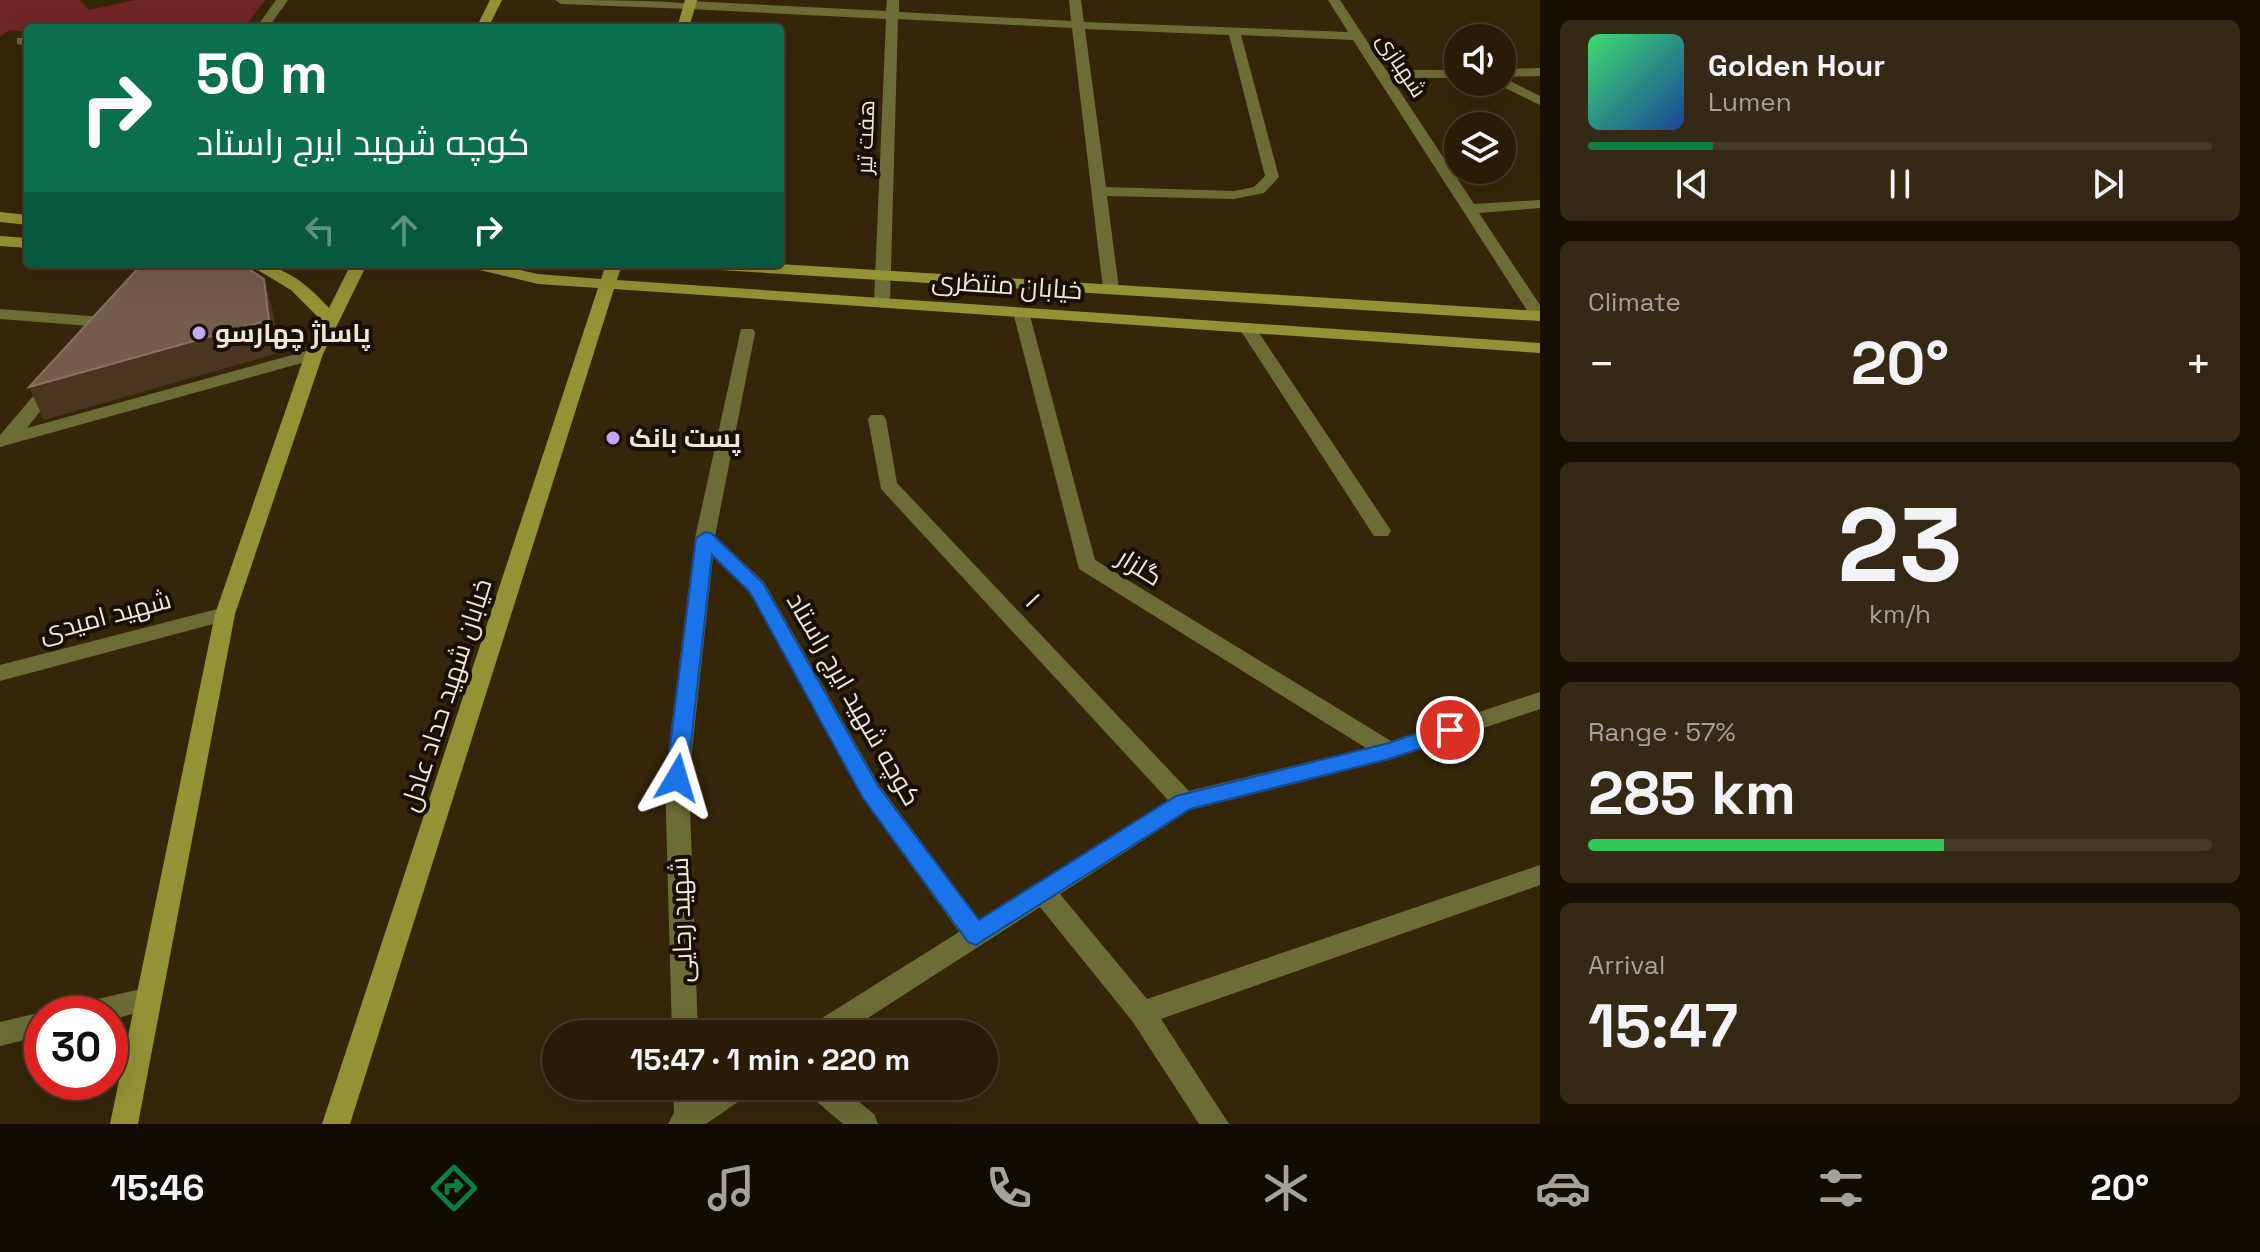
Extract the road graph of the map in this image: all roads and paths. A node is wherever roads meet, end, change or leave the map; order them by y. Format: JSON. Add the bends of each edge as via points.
{"nodes":[{"id":1,"x":282,"y":0,"type":"edge"},
{"id":2,"x":496,"y":0,"type":"edge"},
{"id":3,"x":561,"y":0,"type":"edge"},
{"id":4,"x":893,"y":0,"type":"edge"},
{"id":5,"x":1075,"y":0,"type":"edge"},
{"id":6,"x":1334,"y":0,"type":"edge"},
{"id":7,"x":690,"y":2,"type":"edge"},
{"id":8,"x":892,"y":17,"type":"junction"},
{"id":9,"x":265,"y":24,"type":"edge"},
{"id":10,"x":484,"y":24,"type":"edge"},
{"id":11,"x":684,"y":24,"type":"edge"},
{"id":12,"x":1078,"y":25,"type":"junction"},
{"id":13,"x":1234,"y":31,"type":"junction"},
{"id":14,"x":1357,"y":36,"type":"junction"},
{"id":15,"x":1540,"y":72,"type":"edge"},
{"id":16,"x":1516,"y":73,"type":"edge"},
{"id":17,"x":1382,"y":74,"type":"junction"},
{"id":18,"x":1444,"y":74,"type":"edge"},
{"id":19,"x":1516,"y":88,"type":"edge"},
{"id":20,"x":1540,"y":101,"type":"edge"},
{"id":21,"x":1099,"y":191,"type":"junction"},
{"id":22,"x":1540,"y":204,"type":"edge"},
{"id":23,"x":1469,"y":209,"type":"junction"},
{"id":24,"x":0,"y":217,"type":"edge"},
{"id":25,"x":24,"y":220,"type":"edge"},
{"id":26,"x":0,"y":241,"type":"edge"},
{"id":27,"x":24,"y":243,"type":"edge"},
{"id":28,"x":265,"y":268,"type":"edge"},
{"id":29,"x":357,"y":268,"type":"edge"},
{"id":30,"x":490,"y":268,"type":"edge"},
{"id":31,"x":767,"y":268,"type":"edge"},
{"id":32,"x":611,"y":274,"type":"edge"},
{"id":33,"x":882,"y":275,"type":"junction"},
{"id":34,"x":1111,"y":289,"type":"junction"},
{"id":35,"x":882,"y":303,"type":"junction"},
{"id":36,"x":1021,"y":312,"type":"junction"},
{"id":37,"x":0,"y":314,"type":"edge"},
{"id":38,"x":1539,"y":316,"type":"edge"},
{"id":39,"x":329,"y":319,"type":"junction"},
{"id":40,"x":103,"y":322,"type":"edge"},
{"id":41,"x":1247,"y":328,"type":"junction"},
{"id":42,"x":747,"y":333,"type":"dead end"},
{"id":43,"x":1540,"y":348,"type":"edge"},
{"id":44,"x":314,"y":354,"type":"junction"},
{"id":45,"x":65,"y":369,"type":"edge"},
{"id":46,"x":877,"y":419,"type":"dead end"},
{"id":47,"x":4,"y":440,"type":"edge"},
{"id":48,"x":1381,"y":531,"type":"dead end"},
{"id":49,"x":705,"y":538,"type":"junction"},
{"id":50,"x":225,"y":614,"type":"junction"},
{"id":51,"x":0,"y":673,"type":"edge"},
{"id":52,"x":1540,"y":700,"type":"edge"},
{"id":53,"x":1389,"y":751,"type":"junction"},
{"id":54,"x":1184,"y":802,"type":"junction"},
{"id":55,"x":1540,"y":875,"type":"edge"},
{"id":56,"x":1043,"y":892,"type":"junction"},
{"id":57,"x":976,"y":935,"type":"junction"},
{"id":58,"x":149,"y":999,"type":"junction"},
{"id":59,"x":128,"y":1004,"type":"edge"},
{"id":60,"x":1142,"y":1013,"type":"junction"},
{"id":61,"x":685,"y":1020,"type":"edge"},
{"id":62,"x":842,"y":1020,"type":"edge"},
{"id":63,"x":24,"y":1028,"type":"edge"},
{"id":64,"x":0,"y":1034,"type":"edge"},
{"id":65,"x":687,"y":1100,"type":"edge"},
{"id":66,"x":718,"y":1100,"type":"edge"},
{"id":67,"x":836,"y":1100,"type":"edge"},
{"id":68,"x":686,"y":1122,"type":"edge"},
{"id":69,"x":124,"y":1124,"type":"edge"},
{"id":70,"x":336,"y":1124,"type":"edge"},
{"id":71,"x":864,"y":1124,"type":"edge"},
{"id":72,"x":1215,"y":1124,"type":"edge"}],
"edges":[{"from":1,"to":9,"type":"street"},
{"from":2,"to":10,"type":"main road"},
{"from":3,"to":7,"type":"street"},
{"from":4,"to":8,"type":"street","name":"هفت تیر"},
{"from":5,"to":12,"type":"street"},
{"from":6,"to":14,"type":"street","name":"شهبازی"},
{"from":7,"to":8,"type":"street"},
{"from":7,"to":11,"type":"main road"},
{"from":8,"to":12,"type":"street"},
{"from":8,"to":33,"type":"street","name":"هفت تیر"},
{"from":12,"to":13,"type":"street"},
{"from":12,"to":21,"type":"street"},
{"from":13,"to":14,"type":"street"},
{"from":13,"to":21,"type":"street","via":[[1272,177],[1259,190],[1234,195]]},
{"from":14,"to":17,"type":"street","name":"شهبازی"},
{"from":15,"to":16,"type":"street"},
{"from":17,"to":18,"type":"street"},
{"from":17,"to":23,"type":"street","name":"شهبازی"},
{"from":19,"to":20,"type":"street"},
{"from":21,"to":34,"type":"street"},
{"from":22,"to":23,"type":"street"},
{"from":23,"to":38,"type":"street","name":"شهبازی"},
{"from":24,"to":25,"type":"main road"},
{"from":26,"to":27,"type":"main road"},
{"from":28,"to":39,"type":"main road","via":[[309,294]]},
{"from":29,"to":39,"type":"main road"},
{"from":30,"to":32,"type":"main road","name":"خیابان منتظری","via":[[538,279]]},
{"from":31,"to":33,"type":"main road","name":"خیابان منتظری"},
{"from":32,"to":35,"type":"main road","name":"خیابان منتظری"},
{"from":32,"to":70,"type":"main road","name":"خیابان شهید حداد عادل"},
{"from":33,"to":34,"type":"main road","name":"خیابان منتظری"},
{"from":33,"to":35,"type":"street","name":"هفت تیر"},
{"from":34,"to":38,"type":"main road","name":"خیابان منتظری"},
{"from":35,"to":36,"type":"main road","name":"خیابان منتظری"},
{"from":36,"to":41,"type":"main road","name":"خیابان منتظری"},
{"from":36,"to":53,"type":"street","name":"گلزار","via":[[1086,564]]},
{"from":37,"to":40,"type":"street"},
{"from":39,"to":44,"type":"main road"},
{"from":41,"to":43,"type":"main road","name":"خیابان منتظری"},
{"from":41,"to":48,"type":"street"},
{"from":42,"to":49,"type":"street","name":"شهید رجایی"},
{"from":44,"to":47,"type":"street"},
{"from":44,"to":50,"type":"main road"},
{"from":45,"to":47,"type":"street"},
{"from":46,"to":54,"type":"street","name":"۱","via":[[888,485]]},
{"from":49,"to":57,"type":"street","name":"کوچه شهید ایرج راستاد","via":[[757,587],[871,792]]},
{"from":49,"to":61,"type":"street","name":"شهید رجایی","via":[[677,778]]},
{"from":50,"to":51,"type":"street","name":"شهید امیدی"},
{"from":50,"to":58,"type":"main road"},
{"from":52,"to":53,"type":"street"},
{"from":53,"to":54,"type":"street"},
{"from":54,"to":56,"type":"street"},
{"from":55,"to":60,"type":"street"},
{"from":56,"to":57,"type":"street"},
{"from":56,"to":60,"type":"street"},
{"from":57,"to":62,"type":"street"},
{"from":58,"to":59,"type":"street"},
{"from":58,"to":69,"type":"main road"},
{"from":60,"to":72,"type":"street"},
{"from":63,"to":64,"type":"street"},
{"from":65,"to":68,"type":"street"},
{"from":66,"to":68,"type":"street"},
{"from":67,"to":71,"type":"street"}]}
